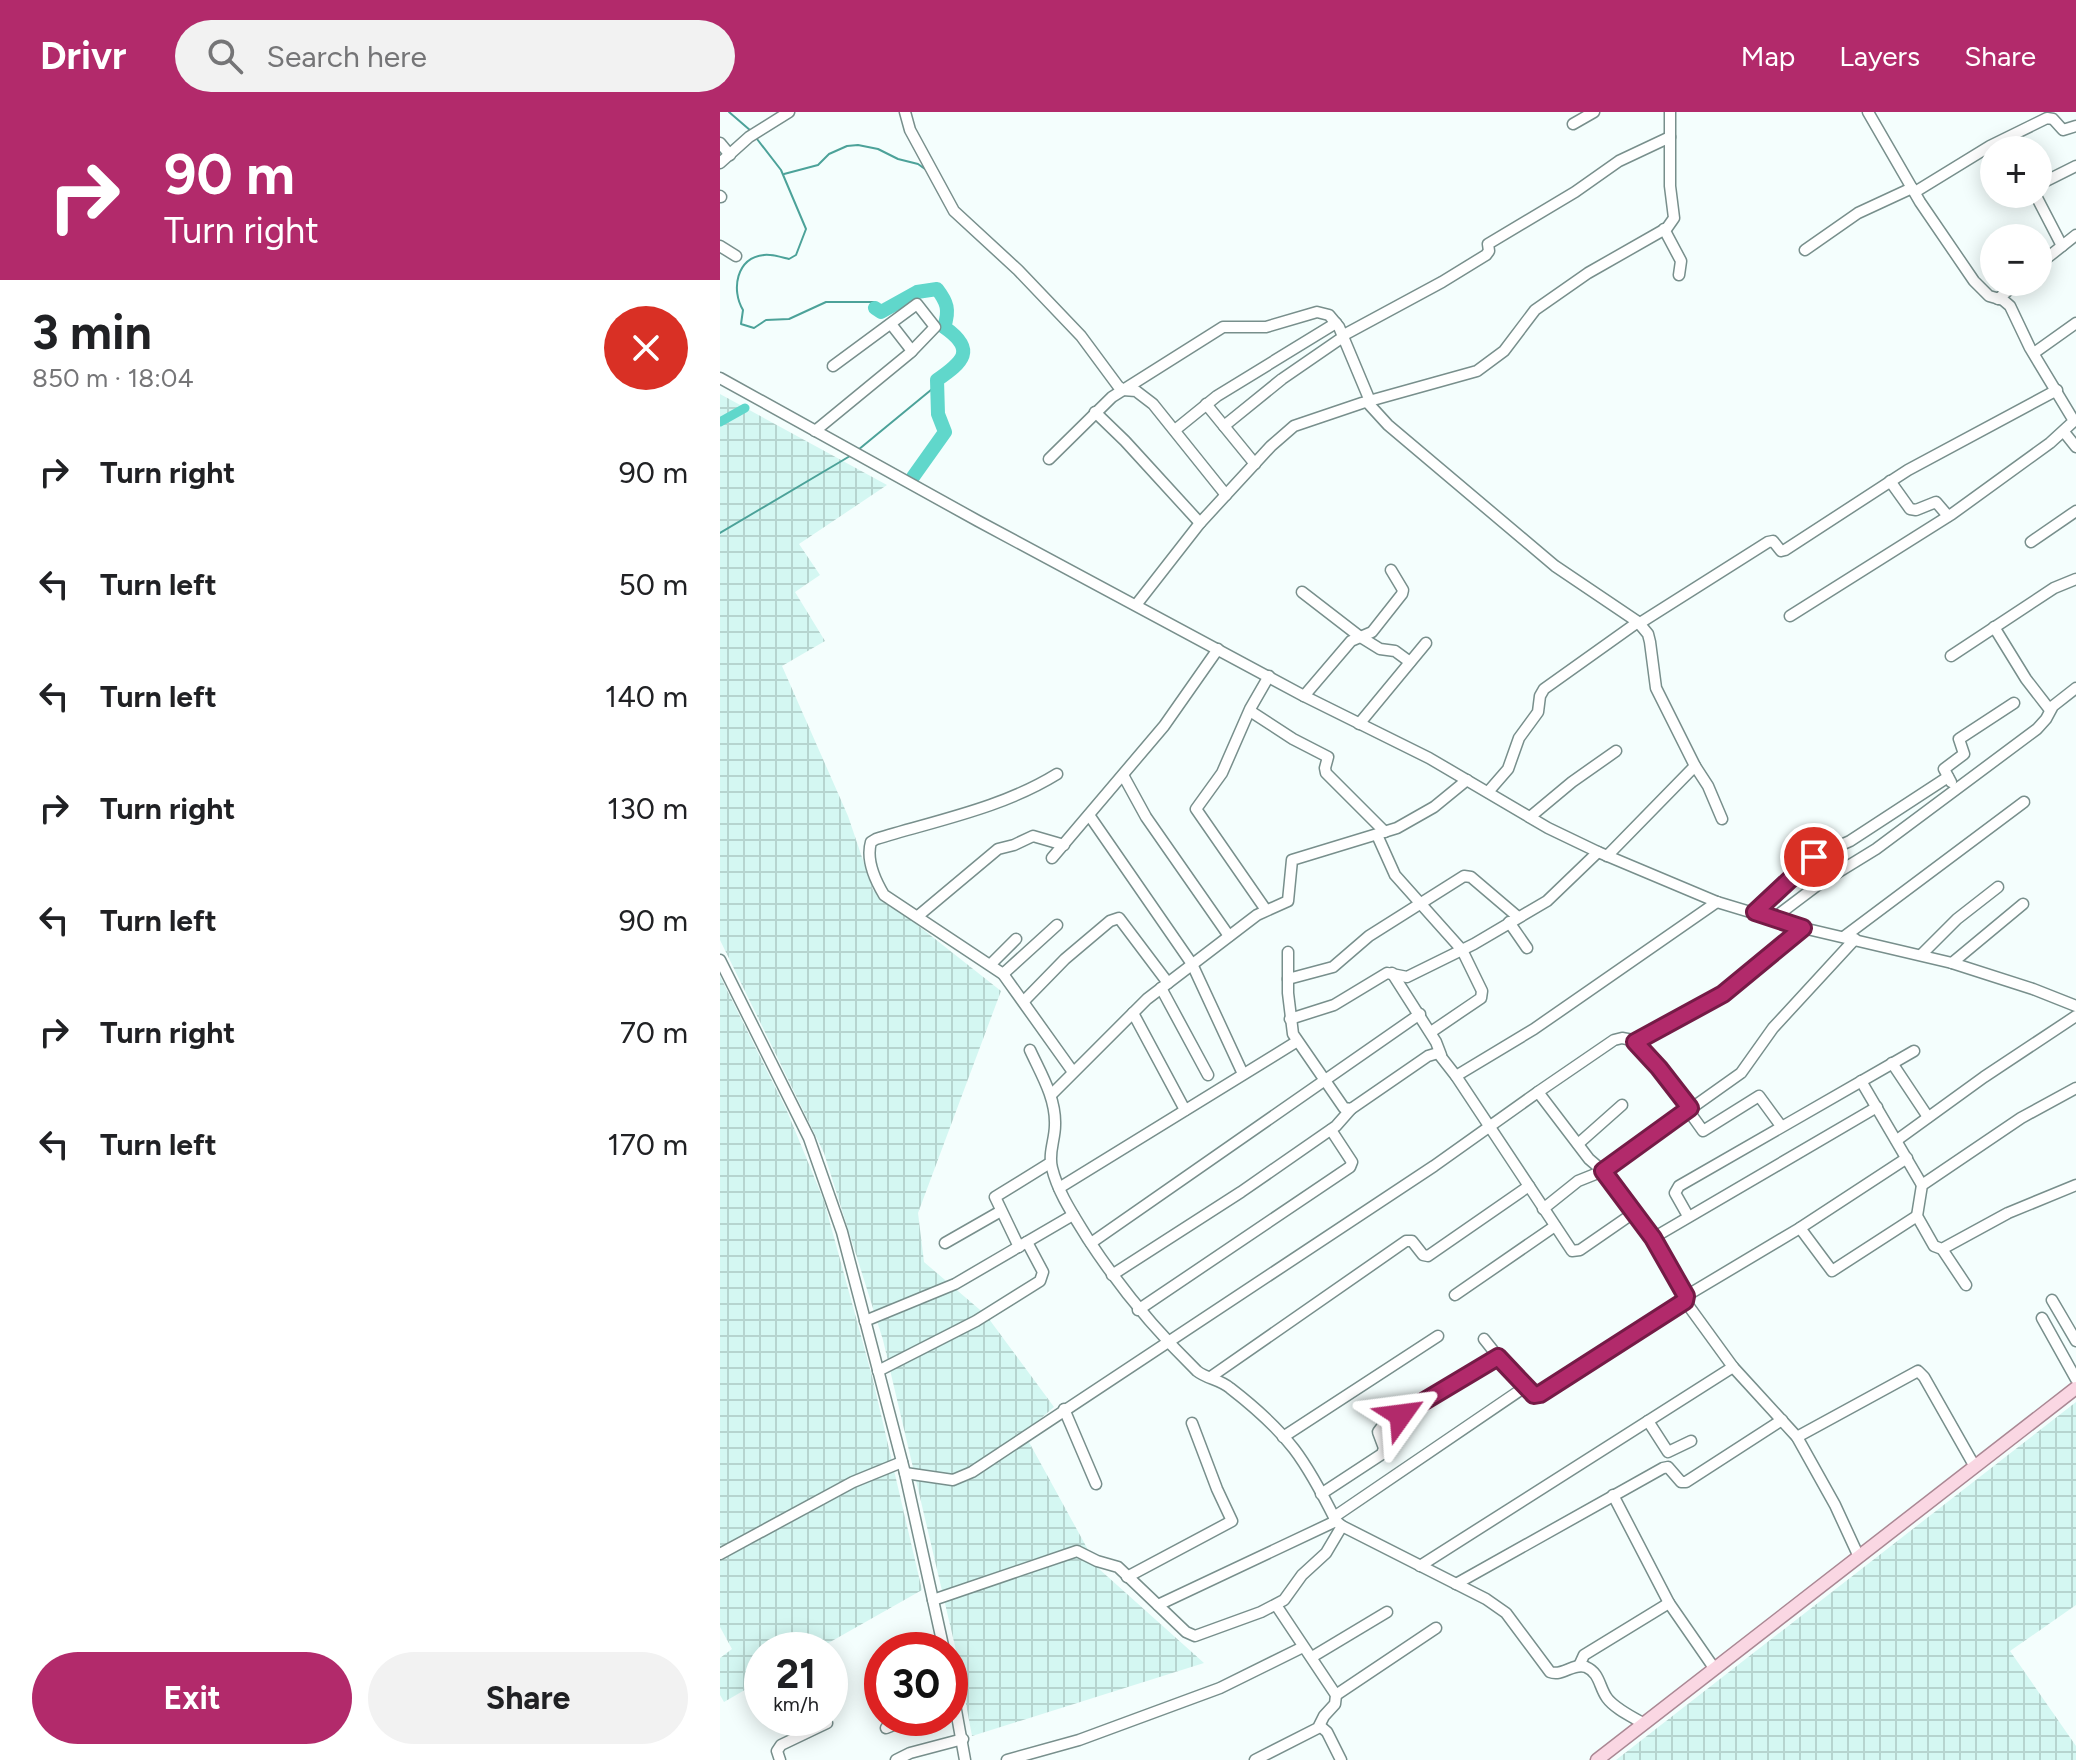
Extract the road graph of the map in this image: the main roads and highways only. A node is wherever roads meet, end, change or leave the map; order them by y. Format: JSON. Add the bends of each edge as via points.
{"nodes":[{"id":1,"x":2076,"y":1388,"type":"edge"},
{"id":2,"x":1597,"y":1760,"type":"edge"}],
"edges":[{"from":1,"to":2,"type":"main road"}]}
